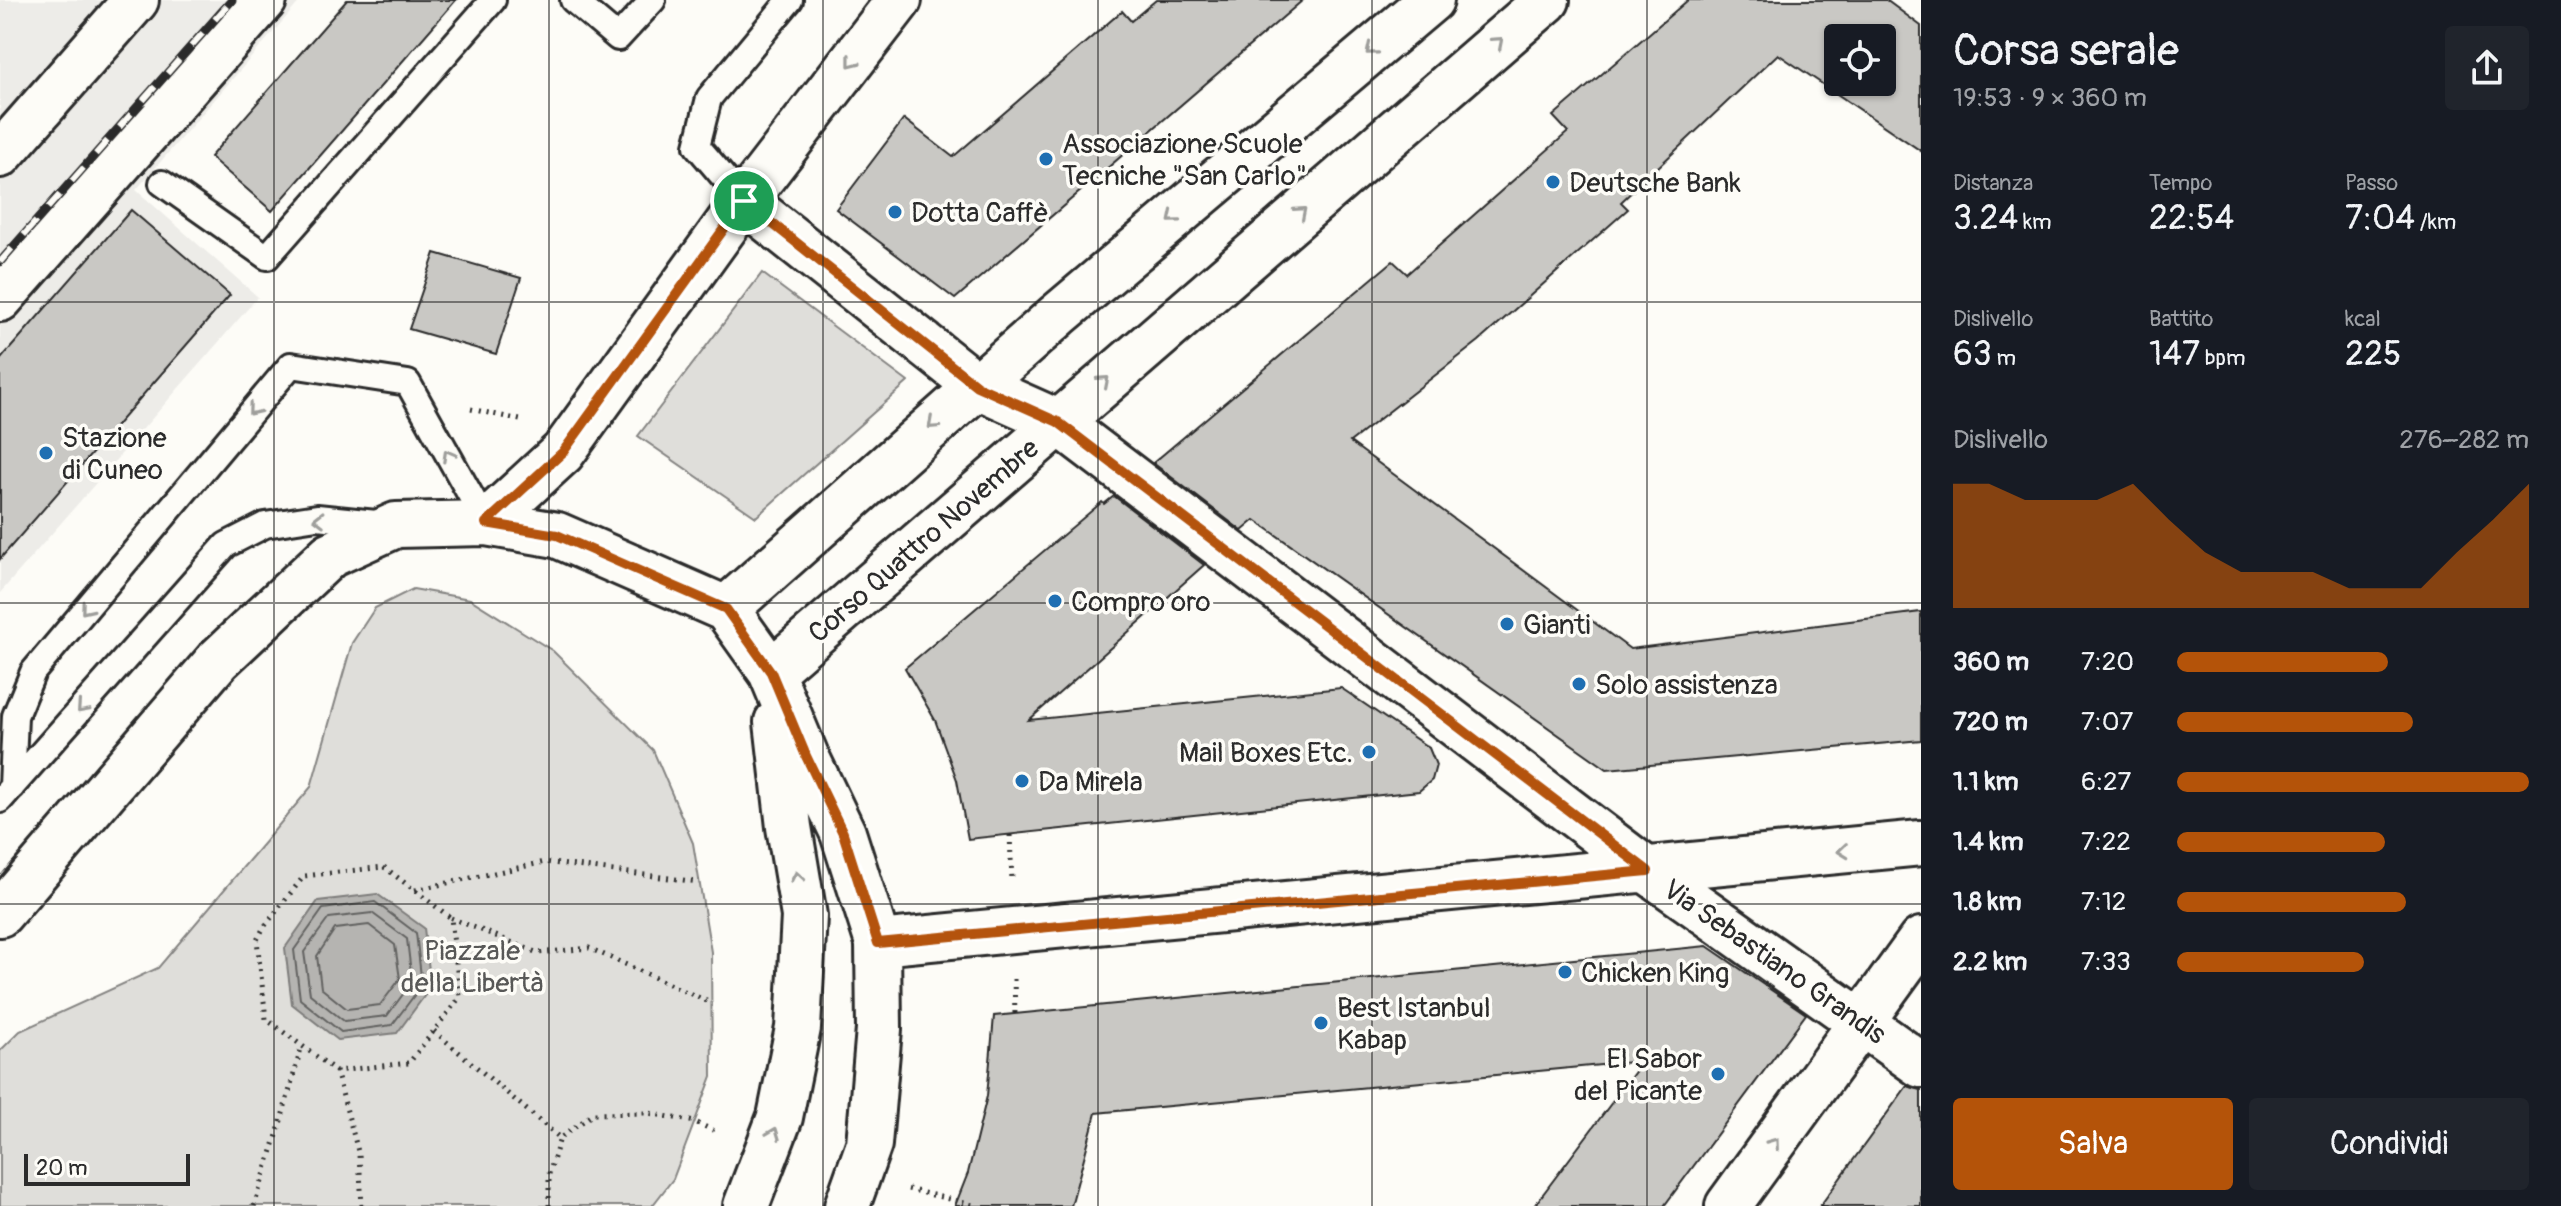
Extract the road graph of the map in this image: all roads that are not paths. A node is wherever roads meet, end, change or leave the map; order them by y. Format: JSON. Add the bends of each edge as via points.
{"nodes":[{"id":1,"x":136,"y":0,"type":"edge"},
{"id":2,"x":264,"y":0,"type":"edge"},
{"id":3,"x":493,"y":0,"type":"edge"},
{"id":4,"x":573,"y":0,"type":"edge"},
{"id":5,"x":653,"y":0,"type":"edge"},
{"id":6,"x":790,"y":0,"type":"edge"},
{"id":7,"x":899,"y":0,"type":"edge"},
{"id":8,"x":1431,"y":0,"type":"edge"},
{"id":9,"x":1547,"y":0,"type":"edge"},
{"id":10,"x":0,"y":155,"type":"edge"},
{"id":11,"x":162,"y":183,"type":"dead end"},
{"id":12,"x":744,"y":201,"type":"junction"},
{"id":13,"x":0,"y":299,"type":"edge"},
{"id":14,"x":977,"y":386,"type":"junction"},
{"id":15,"x":1058,"y":422,"type":"junction"},
{"id":16,"x":486,"y":523,"type":"junction"},
{"id":17,"x":396,"y":525,"type":"junction"},
{"id":18,"x":726,"y":609,"type":"junction"},
{"id":19,"x":771,"y":672,"type":"junction"},
{"id":20,"x":6,"y":794,"type":"edge"},
{"id":21,"x":1921,"y":843,"type":"edge"},
{"id":22,"x":1648,"y":871,"type":"junction"},
{"id":23,"x":0,"y":914,"type":"edge"},
{"id":24,"x":1921,"y":940,"type":"edge"},
{"id":25,"x":878,"y":943,"type":"junction"},
{"id":26,"x":1862,"y":1022,"type":"junction"},
{"id":27,"x":1921,"y":1065,"type":"edge"},
{"id":28,"x":746,"y":1206,"type":"edge"},
{"id":29,"x":847,"y":1206,"type":"edge"},
{"id":30,"x":1728,"y":1206,"type":"edge"}],
"edges":[{"from":1,"to":10,"type":"street"},
{"from":2,"to":13,"type":"street"},
{"from":3,"to":11,"type":"lane","via":[[267,257]]},
{"from":4,"to":5,"type":"lane","via":[[618,38]]},
{"from":6,"to":12,"type":"lane","via":[[709,98],[697,146]]},
{"from":7,"to":12,"type":"street","one_way":true},
{"from":8,"to":14,"type":"street","one_way":true},
{"from":15,"to":9,"type":"street","name":"Corso Quattro Novembre","one_way":true},
{"from":12,"to":14,"type":"street","name":"Via Sebastiano Grandis"},
{"from":12,"to":16,"type":"street","via":[[563,452]]},
{"from":14,"to":15,"type":"street","name":"Via Sebastiano Grandis"},
{"from":14,"to":18,"type":"street","one_way":true},
{"from":15,"to":19,"type":"street","name":"Corso Quattro Novembre"},
{"from":15,"to":22,"type":"street","name":"Via Sebastiano Grandis"},
{"from":16,"to":17,"type":"street"},
{"from":16,"to":18,"type":"street","via":[[557,535]]},
{"from":16,"to":20,"type":"lane","one_way":true,"via":[[408,383],[291,365],[33,672],[15,716]]},
{"from":17,"to":20,"type":"lane","one_way":true,"via":[[317,517],[265,525],[226,545]]},
{"from":17,"to":23,"type":"street","via":[[330,555],[218,660]]},
{"from":18,"to":19,"type":"street"},
{"from":19,"to":25,"type":"street","via":[[843,833]]},
{"from":28,"to":19,"type":"street","one_way":true,"via":[[780,1117],[798,1028],[804,916]]},
{"from":21,"to":22,"type":"street","one_way":true},
{"from":22,"to":25,"type":"street"},
{"from":22,"to":26,"type":"street","name":"Via Sebastiano Grandis"},
{"from":24,"to":26,"type":"street"},
{"from":25,"to":29,"type":"street","via":[[879,1029],[869,1144]]},
{"from":26,"to":27,"type":"street","name":"Via Sebastiano Grandis"},
{"from":30,"to":26,"type":"street","one_way":true}]}
